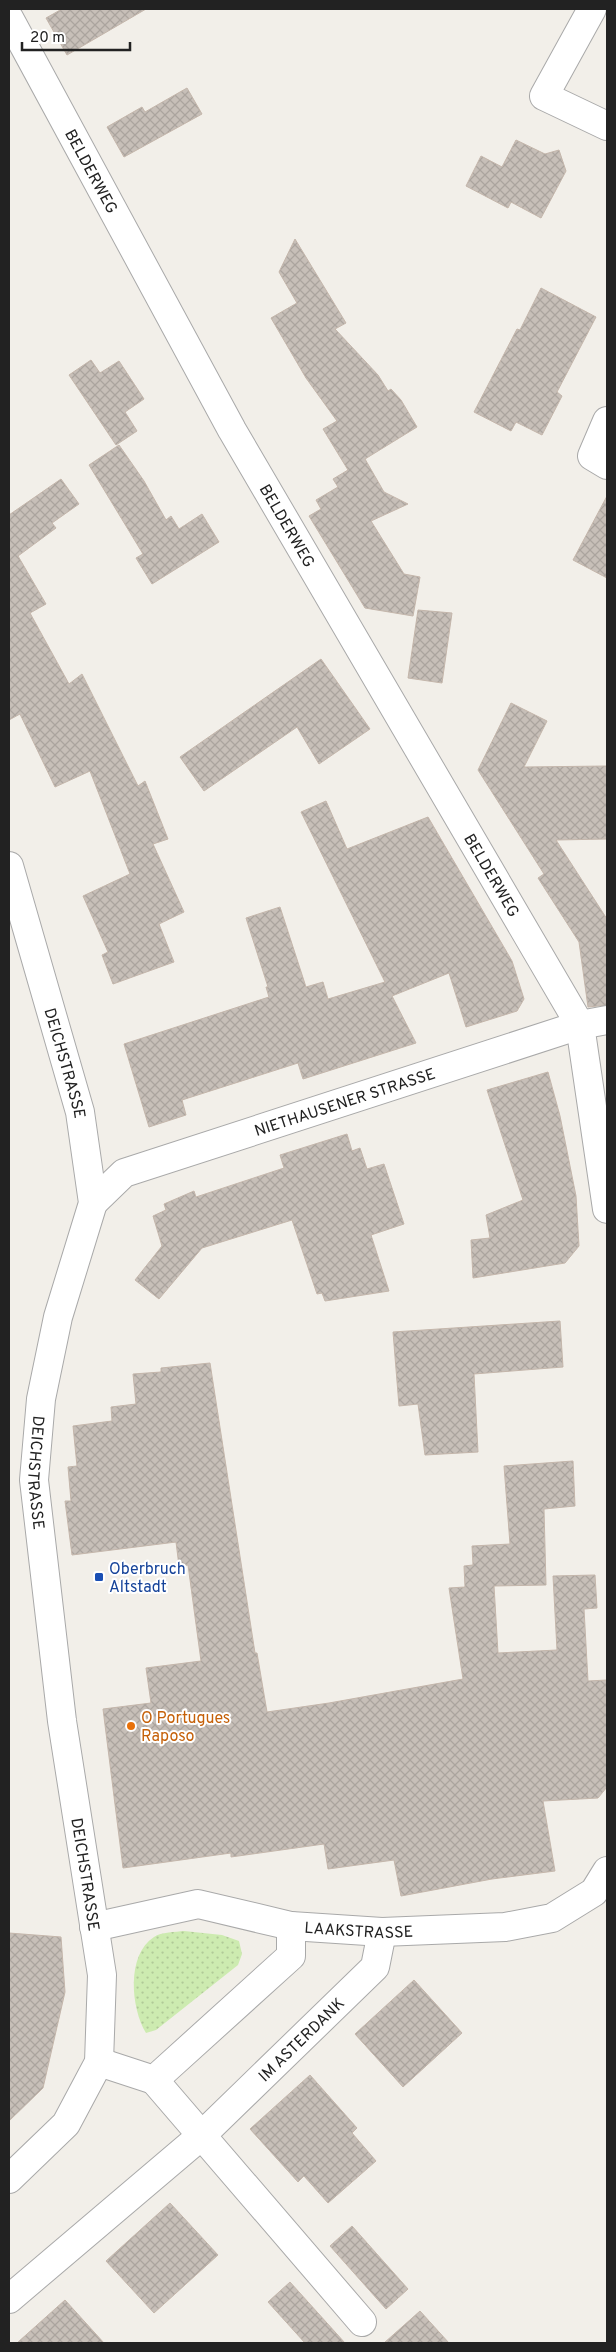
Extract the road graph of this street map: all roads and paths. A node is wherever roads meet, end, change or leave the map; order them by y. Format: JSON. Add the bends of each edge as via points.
{"nodes":[{"id":1,"x":592,"y":9,"type":"edge"},
{"id":2,"x":9,"y":18,"type":"edge"},
{"id":3,"x":607,"y":126,"type":"edge"},
{"id":4,"x":607,"y":421,"type":"edge"},
{"id":5,"x":607,"y":465,"type":"edge"},
{"id":6,"x":9,"y":866,"type":"edge"},
{"id":7,"x":607,"y":1020,"type":"edge"},
{"id":8,"x":580,"y":1025,"type":"junction"},
{"id":9,"x":93,"y":1203,"type":"junction"},
{"id":10,"x":607,"y":1209,"type":"edge"},
{"id":11,"x":607,"y":1871,"type":"edge"},
{"id":12,"x":291,"y":1926,"type":"junction"},
{"id":13,"x":94,"y":1927,"type":"junction"},
{"id":14,"x":382,"y":1932,"type":"junction"},
{"id":15,"x":99,"y":2062,"type":"junction"},
{"id":16,"x":154,"y":2080,"type":"junction"},
{"id":17,"x":201,"y":2136,"type":"junction"},
{"id":18,"x":9,"y":2179,"type":"edge"},
{"id":19,"x":9,"y":2299,"type":"edge"},
{"id":20,"x":362,"y":2322,"type":"dead end"}],
"edges":[{"from":1,"to":3,"type":"street","via":[[544,96]]},
{"from":2,"to":8,"type":"street","name":"BELDERWEG","via":[[232,430]]},
{"from":4,"to":5,"type":"street","via":[[592,456]]},
{"from":6,"to":9,"type":"street","name":"DEICHSTRASSE","via":[[80,1112]]},
{"from":7,"to":8,"type":"street","name":"NIETHAUSENER STRASSE"},
{"from":8,"to":9,"type":"street","name":"NIETHAUSENER STRASSE","via":[[124,1173]]},
{"from":8,"to":10,"type":"street"},
{"from":9,"to":13,"type":"street","name":"DEICHSTRASSE","via":[[58,1317],[41,1399],[34,1480],[62,1721]]},
{"from":11,"to":14,"type":"street","name":"LAAKSTRASSE","via":[[594,1892],[552,1918],[505,1927]]},
{"from":12,"to":13,"type":"street","name":"LAAKSTRASSE","via":[[198,1904]]},
{"from":12,"to":14,"type":"street","name":"LAAKSTRASSE"},
{"from":12,"to":16,"type":"street","via":[[291,1956]]},
{"from":13,"to":15,"type":"street","name":"DEICHSTRASSE","via":[[102,1975]]},
{"from":14,"to":17,"type":"street","name":"IM ASTERDANK","via":[[375,1967]]},
{"from":15,"to":16,"type":"street"},
{"from":15,"to":18,"type":"street","name":"DEICHSTRASSE","via":[[66,2124]]},
{"from":16,"to":17,"type":"street"},
{"from":17,"to":19,"type":"street","name":"IM ASTERDANK"},
{"from":17,"to":20,"type":"street"}]}
